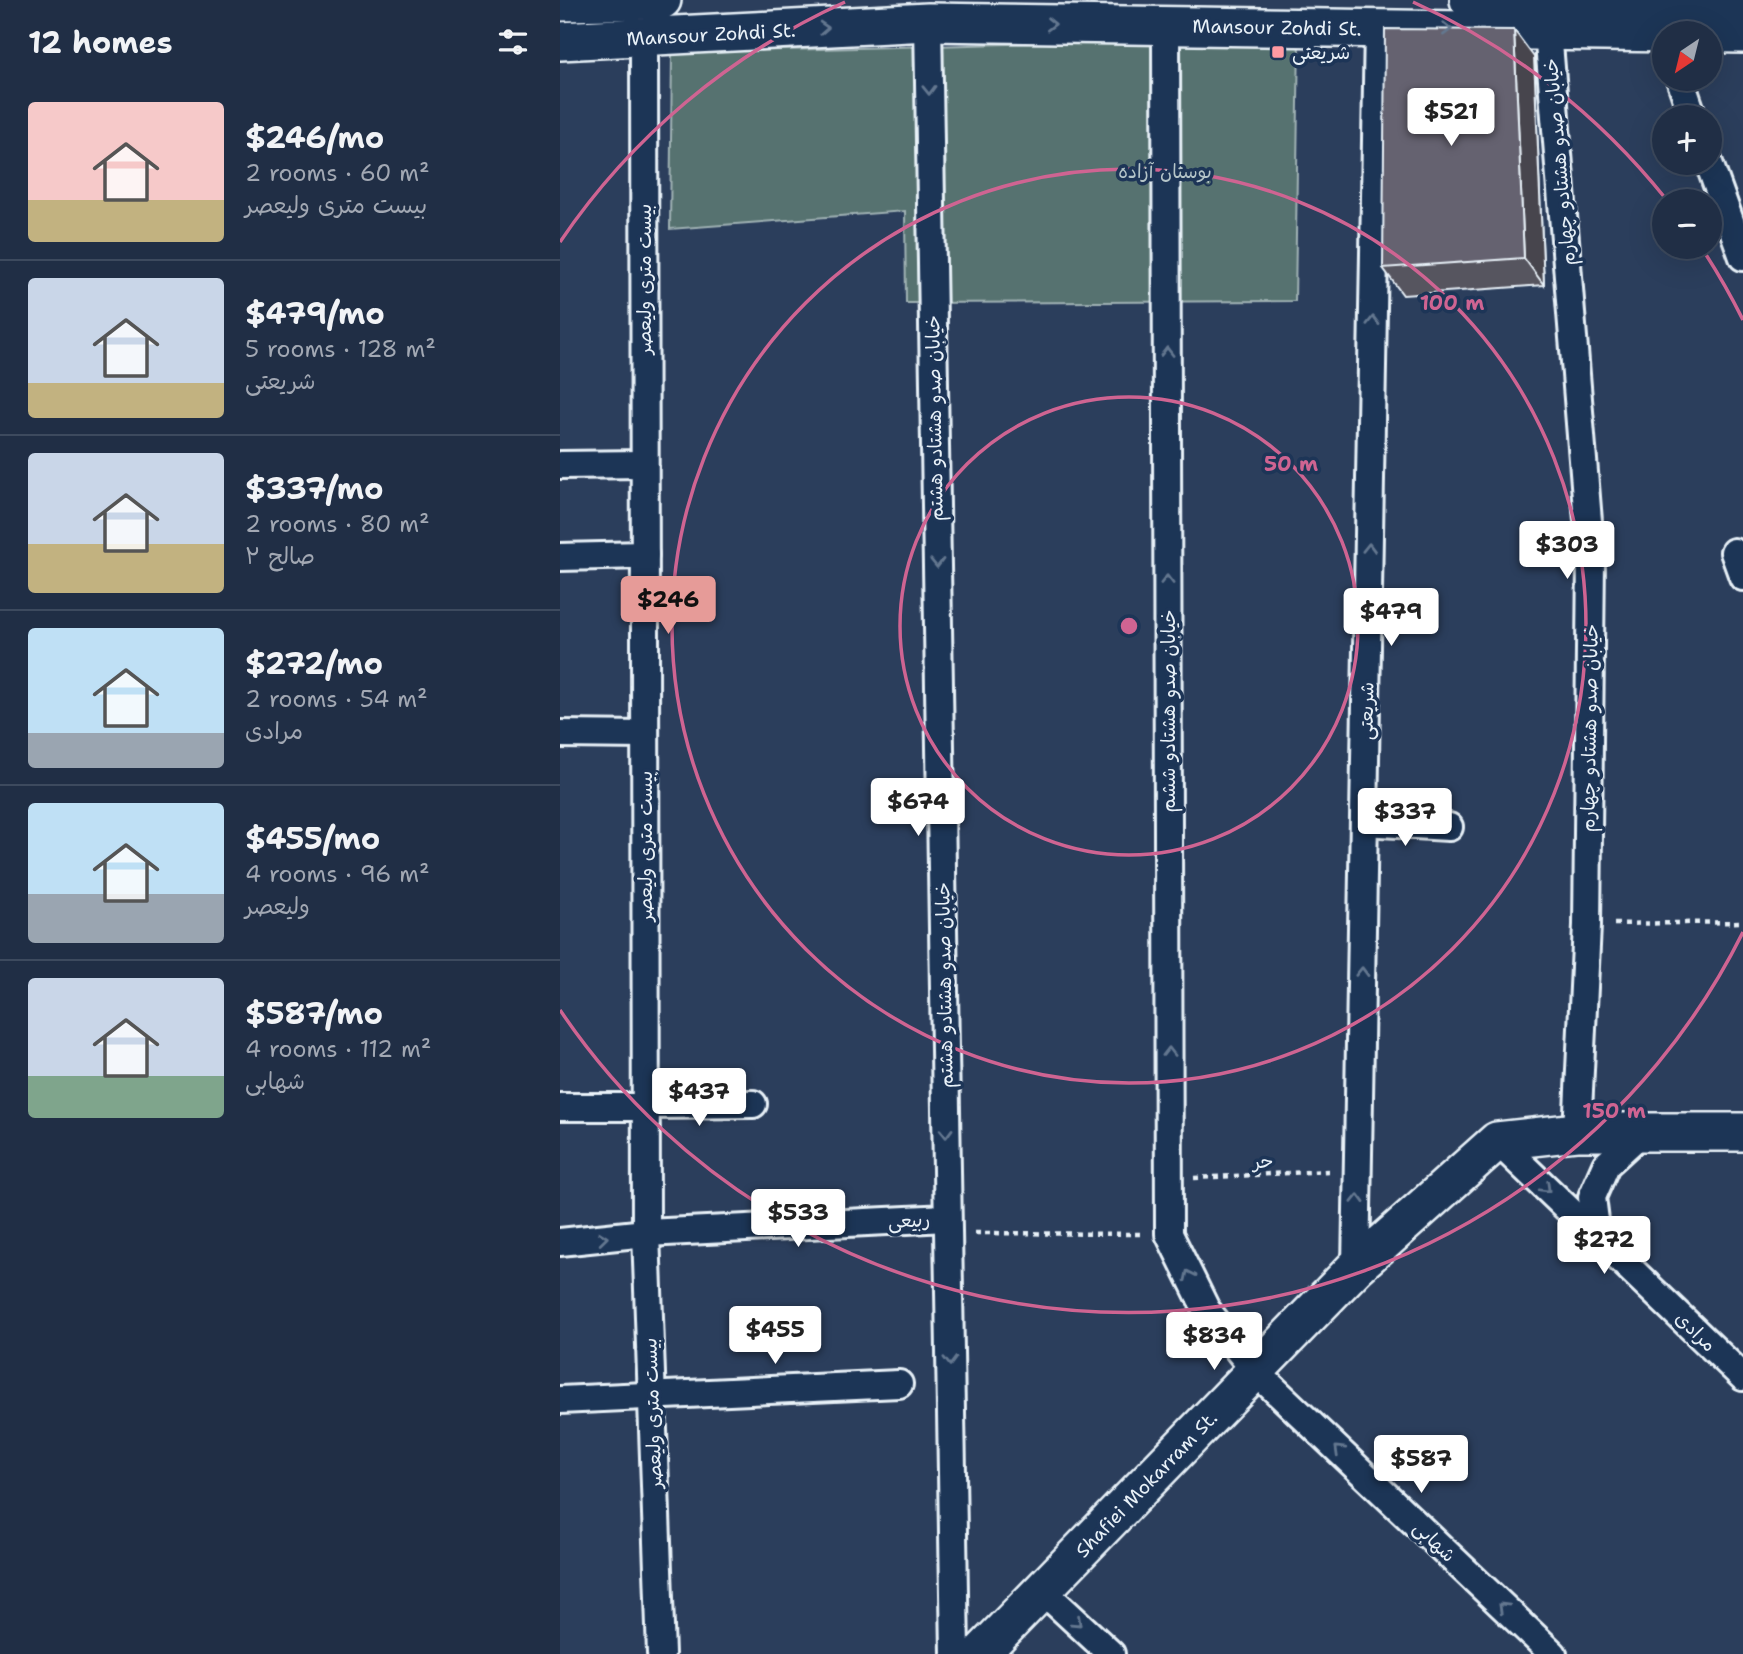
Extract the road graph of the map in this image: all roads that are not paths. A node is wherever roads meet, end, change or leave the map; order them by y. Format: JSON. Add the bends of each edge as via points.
{"nodes":[{"id":1,"x":643,"y":0,"type":"edge"},
{"id":2,"x":662,"y":0,"type":"edge"},
{"id":3,"x":1469,"y":0,"type":"edge"},
{"id":4,"x":560,"y":2,"type":"edge"},
{"id":5,"x":1743,"y":4,"type":"edge"},
{"id":6,"x":1379,"y":14,"type":"edge"},
{"id":7,"x":1658,"y":17,"type":"edge"},
{"id":8,"x":928,"y":22,"type":"junction"},
{"id":9,"x":1166,"y":26,"type":"junction"},
{"id":10,"x":1548,"y":31,"type":"junction"},
{"id":11,"x":1743,"y":34,"type":"edge"},
{"id":12,"x":644,"y":39,"type":"junction"},
{"id":13,"x":560,"y":41,"type":"edge"},
{"id":14,"x":1713,"y":175,"type":"edge"},
{"id":15,"x":1743,"y":257,"type":"edge"},
{"id":16,"x":644,"y":464,"type":"junction"},
{"id":17,"x":560,"y":465,"type":"edge"},
{"id":18,"x":1734,"y":552,"type":"dead end"},
{"id":19,"x":645,"y":555,"type":"junction"},
{"id":20,"x":560,"y":557,"type":"edge"},
{"id":21,"x":1743,"y":577,"type":"edge"},
{"id":22,"x":560,"y":734,"type":"edge"},
{"id":23,"x":645,"y":735,"type":"junction"},
{"id":24,"x":1364,"y":822,"type":"junction"},
{"id":25,"x":1449,"y":827,"type":"dead end"},
{"id":26,"x":752,"y":1104,"type":"dead end"},
{"id":27,"x":645,"y":1106,"type":"junction"},
{"id":28,"x":560,"y":1107,"type":"edge"},
{"id":29,"x":1577,"y":1132,"type":"junction"},
{"id":30,"x":1642,"y":1132,"type":"junction"},
{"id":31,"x":1743,"y":1132,"type":"edge"},
{"id":32,"x":1497,"y":1141,"type":"junction"},
{"id":33,"x":947,"y":1218,"type":"junction"},
{"id":34,"x":646,"y":1233,"type":"junction"},
{"id":35,"x":1597,"y":1237,"type":"junction"},
{"id":36,"x":560,"y":1242,"type":"edge"},
{"id":37,"x":1356,"y":1267,"type":"junction"},
{"id":38,"x":1255,"y":1371,"type":"junction"},
{"id":39,"x":1743,"y":1377,"type":"edge"},
{"id":40,"x":900,"y":1384,"type":"dead end"},
{"id":41,"x":652,"y":1396,"type":"junction"},
{"id":42,"x":560,"y":1400,"type":"edge"},
{"id":43,"x":1042,"y":1590,"type":"junction"},
{"id":44,"x":661,"y":1654,"type":"edge"},
{"id":45,"x":955,"y":1654,"type":"edge"},
{"id":46,"x":979,"y":1654,"type":"edge"},
{"id":47,"x":1111,"y":1654,"type":"edge"},
{"id":48,"x":1553,"y":1654,"type":"edge"}],
"edges":[{"from":1,"to":2,"type":"main road","name":"Mansour Zohdi St."},
{"from":1,"to":4,"type":"main road","name":"Mansour Zohdi St."},
{"from":1,"to":12,"type":"main road"},
{"from":3,"to":7,"type":"main road","name":"Mansour Zohdi St."},
{"from":5,"to":7,"type":"main road","name":"Mansour Zohdi St."},
{"from":6,"to":9,"type":"main road","name":"Mansour Zohdi St."},
{"from":6,"to":10,"type":"main road","name":"Mansour Zohdi St.","one_way":true},
{"from":24,"to":6,"type":"street","name":"شریعتی","one_way":true},
{"from":7,"to":10,"type":"main road","name":"Mansour Zohdi St."},
{"from":7,"to":11,"type":"main road","name":"Mansour Zohdi St."},
{"from":8,"to":9,"type":"main road","name":"Mansour Zohdi St.","one_way":true},
{"from":12,"to":8,"type":"main road","name":"Mansour Zohdi St.","one_way":true},
{"from":8,"to":33,"type":"street","name":"خیابان صدو هشتادو هشتم","one_way":true},
{"from":38,"to":9,"type":"street","name":"خیابان صدو هشتادو ششم","one_way":true,"via":[[1206,1309],[1169,1234]]},
{"from":10,"to":29,"type":"street","name":"خیابان صدو هشتادو چهارم","via":[[1591,558],[1587,925]]},
{"from":12,"to":13,"type":"main road","name":"Mansour Zohdi St."},
{"from":12,"to":16,"type":"street","name":"بیست متری ولیعصر"},
{"from":14,"to":15,"type":"street"},
{"from":16,"to":17,"type":"street"},
{"from":16,"to":19,"type":"street","name":"بیست متری ولیعصر"},
{"from":18,"to":21,"type":"street"},
{"from":19,"to":20,"type":"street"},
{"from":19,"to":23,"type":"street","name":"بیست متری ولیعصر"},
{"from":22,"to":23,"type":"street"},
{"from":23,"to":27,"type":"street","name":"بیست متری ولیعصر"},
{"from":24,"to":25,"type":"street"},
{"from":37,"to":24,"type":"street","name":"شریعتی","one_way":true},
{"from":26,"to":27,"type":"street"},
{"from":27,"to":28,"type":"street"},
{"from":27,"to":34,"type":"street","name":"بیست متری ولیعصر"},
{"from":29,"to":30,"type":"main road"},
{"from":29,"to":32,"type":"main road"},
{"from":30,"to":31,"type":"main road"},
{"from":30,"to":35,"type":"street","via":[[1606,1165],[1592,1197]]},
{"from":32,"to":35,"type":"street","name":"مرادی","one_way":true},
{"from":32,"to":37,"type":"main road","name":"Shafiei Mokarram St."},
{"from":33,"to":34,"type":"street","name":"ربیعی"},
{"from":33,"to":45,"type":"street","name":"خیابان صدو هشتادو هشتم","one_way":true},
{"from":36,"to":34,"type":"street","name":"ربیعی","one_way":true},
{"from":34,"to":41,"type":"street","name":"بیست متری ولیعصر"},
{"from":35,"to":39,"type":"street","name":"مرادی"},
{"from":37,"to":38,"type":"main road","name":"Shafiei Mokarram St."},
{"from":38,"to":43,"type":"main road","name":"Shafiei Mokarram St."},
{"from":48,"to":38,"type":"street","name":"شهابی","one_way":true},
{"from":40,"to":41,"type":"street"},
{"from":41,"to":42,"type":"street"},
{"from":41,"to":44,"type":"street","name":"بیست متری ولیعصر"},
{"from":43,"to":46,"type":"main road","name":"Shafiei Mokarram St."},
{"from":43,"to":47,"type":"street","one_way":true}]}
